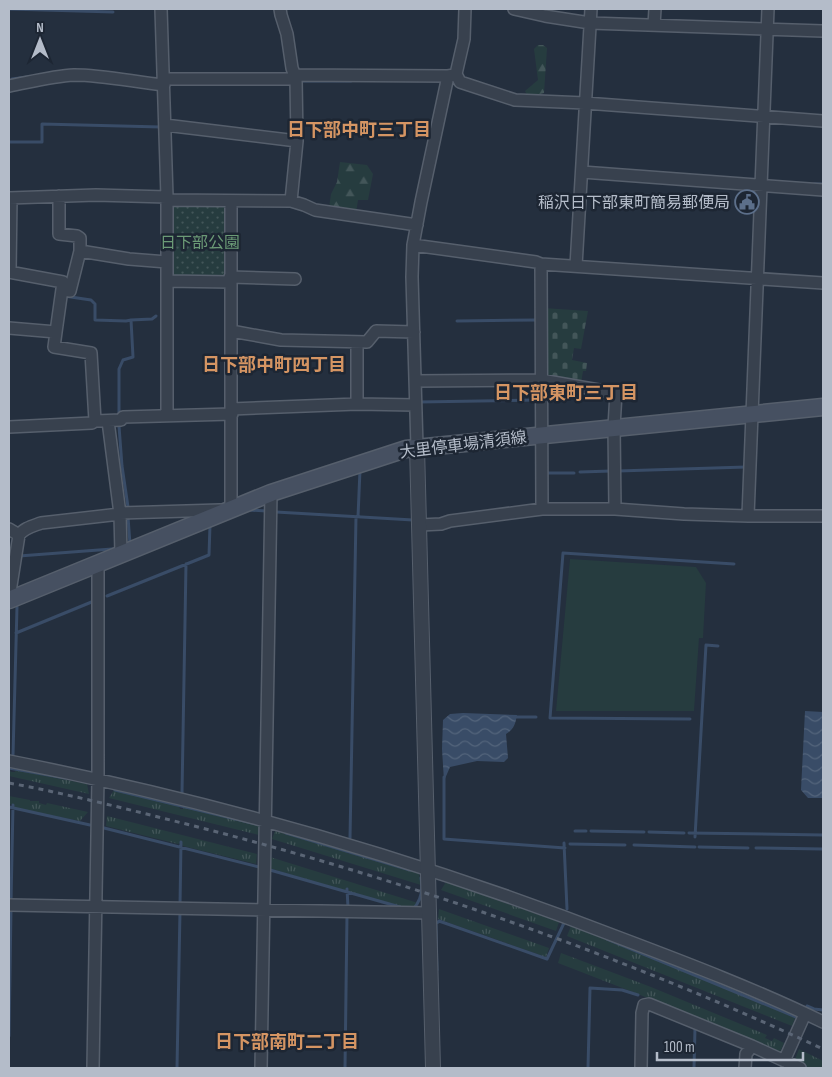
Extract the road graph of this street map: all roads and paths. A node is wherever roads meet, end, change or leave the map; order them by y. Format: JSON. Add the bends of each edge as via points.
{"nodes":[{"id":1,"x":160,"y":9,"type":"edge"},
{"id":2,"x":280,"y":9,"type":"edge"},
{"id":3,"x":465,"y":9,"type":"edge"},
{"id":4,"x":514,"y":9,"type":"edge"},
{"id":5,"x":590,"y":9,"type":"edge"},
{"id":6,"x":655,"y":9,"type":"edge"},
{"id":7,"x":768,"y":9,"type":"edge"},
{"id":8,"x":590,"y":22,"type":"junction"},
{"id":9,"x":654,"y":25,"type":"junction"},
{"id":10,"x":768,"y":29,"type":"junction"},
{"id":11,"x":823,"y":31,"type":"edge"},
{"id":12,"x":452,"y":75,"type":"junction"},
{"id":13,"x":295,"y":77,"type":"junction"},
{"id":14,"x":164,"y":82,"type":"junction"},
{"id":15,"x":9,"y":86,"type":"edge"},
{"id":16,"x":585,"y":103,"type":"junction"},
{"id":17,"x":764,"y":115,"type":"junction"},
{"id":18,"x":823,"y":121,"type":"edge"},
{"id":19,"x":165,"y":125,"type":"junction"},
{"id":20,"x":297,"y":141,"type":"junction"},
{"id":21,"x":582,"y":172,"type":"junction"},
{"id":22,"x":761,"y":185,"type":"junction"},
{"id":23,"x":823,"y":190,"type":"edge"},
{"id":24,"x":59,"y":196,"type":"junction"},
{"id":25,"x":10,"y":198,"type":"edge"},
{"id":26,"x":167,"y":199,"type":"junction"},
{"id":27,"x":232,"y":201,"type":"junction"},
{"id":28,"x":291,"y":201,"type":"junction"},
{"id":29,"x":417,"y":225,"type":"junction"},
{"id":30,"x":413,"y":245,"type":"junction"},
{"id":31,"x":80,"y":251,"type":"junction"},
{"id":32,"x":167,"y":262,"type":"junction"},
{"id":33,"x":541,"y":264,"type":"junction"},
{"id":34,"x":576,"y":266,"type":"junction"},
{"id":35,"x":9,"y":272,"type":"edge"},
{"id":36,"x":295,"y":279,"type":"dead end"},
{"id":37,"x":758,"y":279,"type":"junction"},
{"id":38,"x":230,"y":280,"type":"junction"},
{"id":39,"x":167,"y":281,"type":"junction"},
{"id":40,"x":823,"y":283,"type":"edge"},
{"id":41,"x":62,"y":290,"type":"junction"},
{"id":42,"x":9,"y":328,"type":"edge"},
{"id":43,"x":231,"y":331,"type":"junction"},
{"id":44,"x":56,"y":332,"type":"junction"},
{"id":45,"x":414,"y":332,"type":"junction"},
{"id":46,"x":357,"y":342,"type":"junction"},
{"id":47,"x":542,"y":380,"type":"junction"},
{"id":48,"x":415,"y":381,"type":"junction"},
{"id":49,"x":357,"y":404,"type":"junction"},
{"id":50,"x":415,"y":405,"type":"junction"},
{"id":51,"x":823,"y":407,"type":"edge"},
{"id":52,"x":232,"y":412,"type":"junction"},
{"id":53,"x":752,"y":414,"type":"junction"},
{"id":54,"x":167,"y":415,"type":"junction"},
{"id":55,"x":95,"y":421,"type":"junction"},
{"id":56,"x":108,"y":421,"type":"junction"},
{"id":57,"x":9,"y":427,"type":"edge"},
{"id":58,"x":614,"y":427,"type":"junction"},
{"id":59,"x":542,"y":434,"type":"junction"},
{"id":60,"x":417,"y":448,"type":"junction"},
{"id":61,"x":271,"y":493,"type":"junction"},
{"id":62,"x":230,"y":509,"type":"junction"},
{"id":63,"x":542,"y":509,"type":"junction"},
{"id":64,"x":615,"y":509,"type":"junction"},
{"id":65,"x":120,"y":514,"type":"junction"},
{"id":66,"x":748,"y":516,"type":"junction"},
{"id":67,"x":823,"y":516,"type":"edge"},
{"id":68,"x":420,"y":524,"type":"junction"},
{"id":69,"x":9,"y":530,"type":"edge"},
{"id":70,"x":19,"y":535,"type":"junction"},
{"id":71,"x":121,"y":554,"type":"junction"},
{"id":72,"x":98,"y":564,"type":"junction"},
{"id":73,"x":10,"y":600,"type":"edge"},
{"id":74,"x":9,"y":761,"type":"edge"},
{"id":75,"x":98,"y":778,"type":"junction"},
{"id":76,"x":265,"y":820,"type":"junction"},
{"id":77,"x":427,"y":868,"type":"junction"},
{"id":78,"x":9,"y":905,"type":"edge"},
{"id":79,"x":95,"y":907,"type":"junction"},
{"id":80,"x":264,"y":909,"type":"junction"},
{"id":81,"x":429,"y":913,"type":"junction"},
{"id":82,"x":805,"y":1014,"type":"junction"},
{"id":83,"x":823,"y":1022,"type":"edge"},
{"id":84,"x":752,"y":1046,"type":"junction"},
{"id":85,"x":784,"y":1061,"type":"junction"},
{"id":86,"x":93,"y":1068,"type":"edge"},
{"id":87,"x":261,"y":1068,"type":"edge"},
{"id":88,"x":433,"y":1068,"type":"edge"},
{"id":89,"x":641,"y":1068,"type":"edge"},
{"id":90,"x":745,"y":1068,"type":"edge"},
{"id":91,"x":800,"y":1068,"type":"edge"}],
"edges":[{"from":1,"to":14,"type":"street"},
{"from":2,"to":13,"type":"street"},
{"from":3,"to":12,"type":"street","via":[[464,39]]},
{"from":4,"to":8,"type":"street"},
{"from":5,"to":8,"type":"street"},
{"from":6,"to":9,"type":"street"},
{"from":7,"to":10,"type":"street"},
{"from":8,"to":9,"type":"street"},
{"from":8,"to":16,"type":"street"},
{"from":9,"to":10,"type":"street"},
{"from":10,"to":11,"type":"street"},
{"from":10,"to":17,"type":"street"},
{"from":12,"to":13,"type":"street"},
{"from":12,"to":16,"type":"street","via":[[460,82],[516,100]]},
{"from":12,"to":29,"type":"street"},
{"from":13,"to":14,"type":"street"},
{"from":13,"to":20,"type":"street"},
{"from":14,"to":15,"type":"street","via":[[131,82],[72,75]]},
{"from":14,"to":19,"type":"street"},
{"from":16,"to":17,"type":"street"},
{"from":16,"to":21,"type":"street"},
{"from":17,"to":18,"type":"street"},
{"from":17,"to":22,"type":"street"},
{"from":19,"to":20,"type":"street"},
{"from":19,"to":26,"type":"street"},
{"from":20,"to":28,"type":"street"},
{"from":21,"to":22,"type":"street"},
{"from":21,"to":34,"type":"street"},
{"from":22,"to":23,"type":"street"},
{"from":22,"to":37,"type":"street"},
{"from":24,"to":25,"type":"street"},
{"from":24,"to":26,"type":"street"},
{"from":24,"to":31,"type":"street","via":[[59,234],[80,238]]},
{"from":25,"to":35,"type":"street"},
{"from":26,"to":27,"type":"street"},
{"from":26,"to":32,"type":"street"},
{"from":27,"to":28,"type":"street"},
{"from":27,"to":38,"type":"street"},
{"from":28,"to":29,"type":"street","via":[[315,210]]},
{"from":29,"to":30,"type":"street"},
{"from":30,"to":33,"type":"street"},
{"from":30,"to":45,"type":"street"},
{"from":31,"to":32,"type":"street"},
{"from":31,"to":41,"type":"street","via":[[70,291]]},
{"from":32,"to":39,"type":"street"},
{"from":33,"to":34,"type":"street"},
{"from":33,"to":47,"type":"street"},
{"from":34,"to":37,"type":"street"},
{"from":35,"to":41,"type":"street","via":[[63,282]]},
{"from":36,"to":38,"type":"street"},
{"from":37,"to":40,"type":"street"},
{"from":37,"to":53,"type":"street"},
{"from":38,"to":39,"type":"street"},
{"from":38,"to":43,"type":"street"},
{"from":39,"to":54,"type":"street"},
{"from":41,"to":44,"type":"street"},
{"from":42,"to":44,"type":"street"},
{"from":43,"to":46,"type":"street","via":[[281,340]]},
{"from":43,"to":52,"type":"street"},
{"from":44,"to":55,"type":"street","via":[[54,347],[91,353]]},
{"from":45,"to":46,"type":"street","via":[[376,331],[367,342]]},
{"from":45,"to":48,"type":"street"},
{"from":46,"to":49,"type":"street"},
{"from":47,"to":48,"type":"street"},
{"from":47,"to":58,"type":"street","via":[[616,393]]},
{"from":47,"to":59,"type":"street"},
{"from":48,"to":50,"type":"street"},
{"from":49,"to":50,"type":"street"},
{"from":49,"to":52,"type":"street"},
{"from":50,"to":60,"type":"street"},
{"from":51,"to":53,"type":"main road","name":"大里停車場清須線"},
{"from":52,"to":54,"type":"street"},
{"from":52,"to":62,"type":"street"},
{"from":53,"to":58,"type":"main road","name":"大里停車場清須線"},
{"from":53,"to":66,"type":"street"},
{"from":54,"to":56,"type":"street"},
{"from":55,"to":56,"type":"street"},
{"from":55,"to":57,"type":"street"},
{"from":56,"to":65,"type":"street"},
{"from":58,"to":59,"type":"main road","name":"大里停車場清須線"},
{"from":58,"to":64,"type":"street"},
{"from":59,"to":60,"type":"main road","name":"大里停車場清須線"},
{"from":59,"to":63,"type":"street"},
{"from":60,"to":61,"type":"main road","name":"大里停車場清須線","via":[[389,454]]},
{"from":60,"to":68,"type":"street"},
{"from":61,"to":62,"type":"main road","name":"大里停車場清須線"},
{"from":61,"to":76,"type":"street"},
{"from":62,"to":65,"type":"street"},
{"from":62,"to":71,"type":"main road","name":"大里停車場清須線"},
{"from":63,"to":64,"type":"street"},
{"from":63,"to":68,"type":"street","via":[[441,524]]},
{"from":64,"to":66,"type":"street"},
{"from":65,"to":70,"type":"street","via":[[41,523],[30,526]]},
{"from":65,"to":71,"type":"street"},
{"from":66,"to":67,"type":"street"},
{"from":68,"to":77,"type":"street"},
{"from":69,"to":70,"type":"street"},
{"from":70,"to":73,"type":"street"},
{"from":71,"to":72,"type":"main road","name":"大里停車場清須線"},
{"from":72,"to":73,"type":"main road","name":"大里停車場清須線"},
{"from":72,"to":75,"type":"street"},
{"from":74,"to":75,"type":"street"},
{"from":75,"to":76,"type":"street"},
{"from":75,"to":79,"type":"street"},
{"from":76,"to":77,"type":"street"},
{"from":76,"to":80,"type":"street"},
{"from":77,"to":81,"type":"street"},
{"from":77,"to":82,"type":"street","via":[[570,918]]},
{"from":78,"to":79,"type":"street"},
{"from":79,"to":80,"type":"street"},
{"from":79,"to":86,"type":"street"},
{"from":80,"to":81,"type":"street"},
{"from":80,"to":87,"type":"street"},
{"from":81,"to":88,"type":"street"},
{"from":82,"to":83,"type":"street"},
{"from":82,"to":85,"type":"street"},
{"from":84,"to":85,"type":"street"},
{"from":84,"to":89,"type":"street","via":[[649,1004],[644,1005],[642,1013]]},
{"from":84,"to":90,"type":"street","via":[[746,1054]]},
{"from":85,"to":91,"type":"street"}]}
